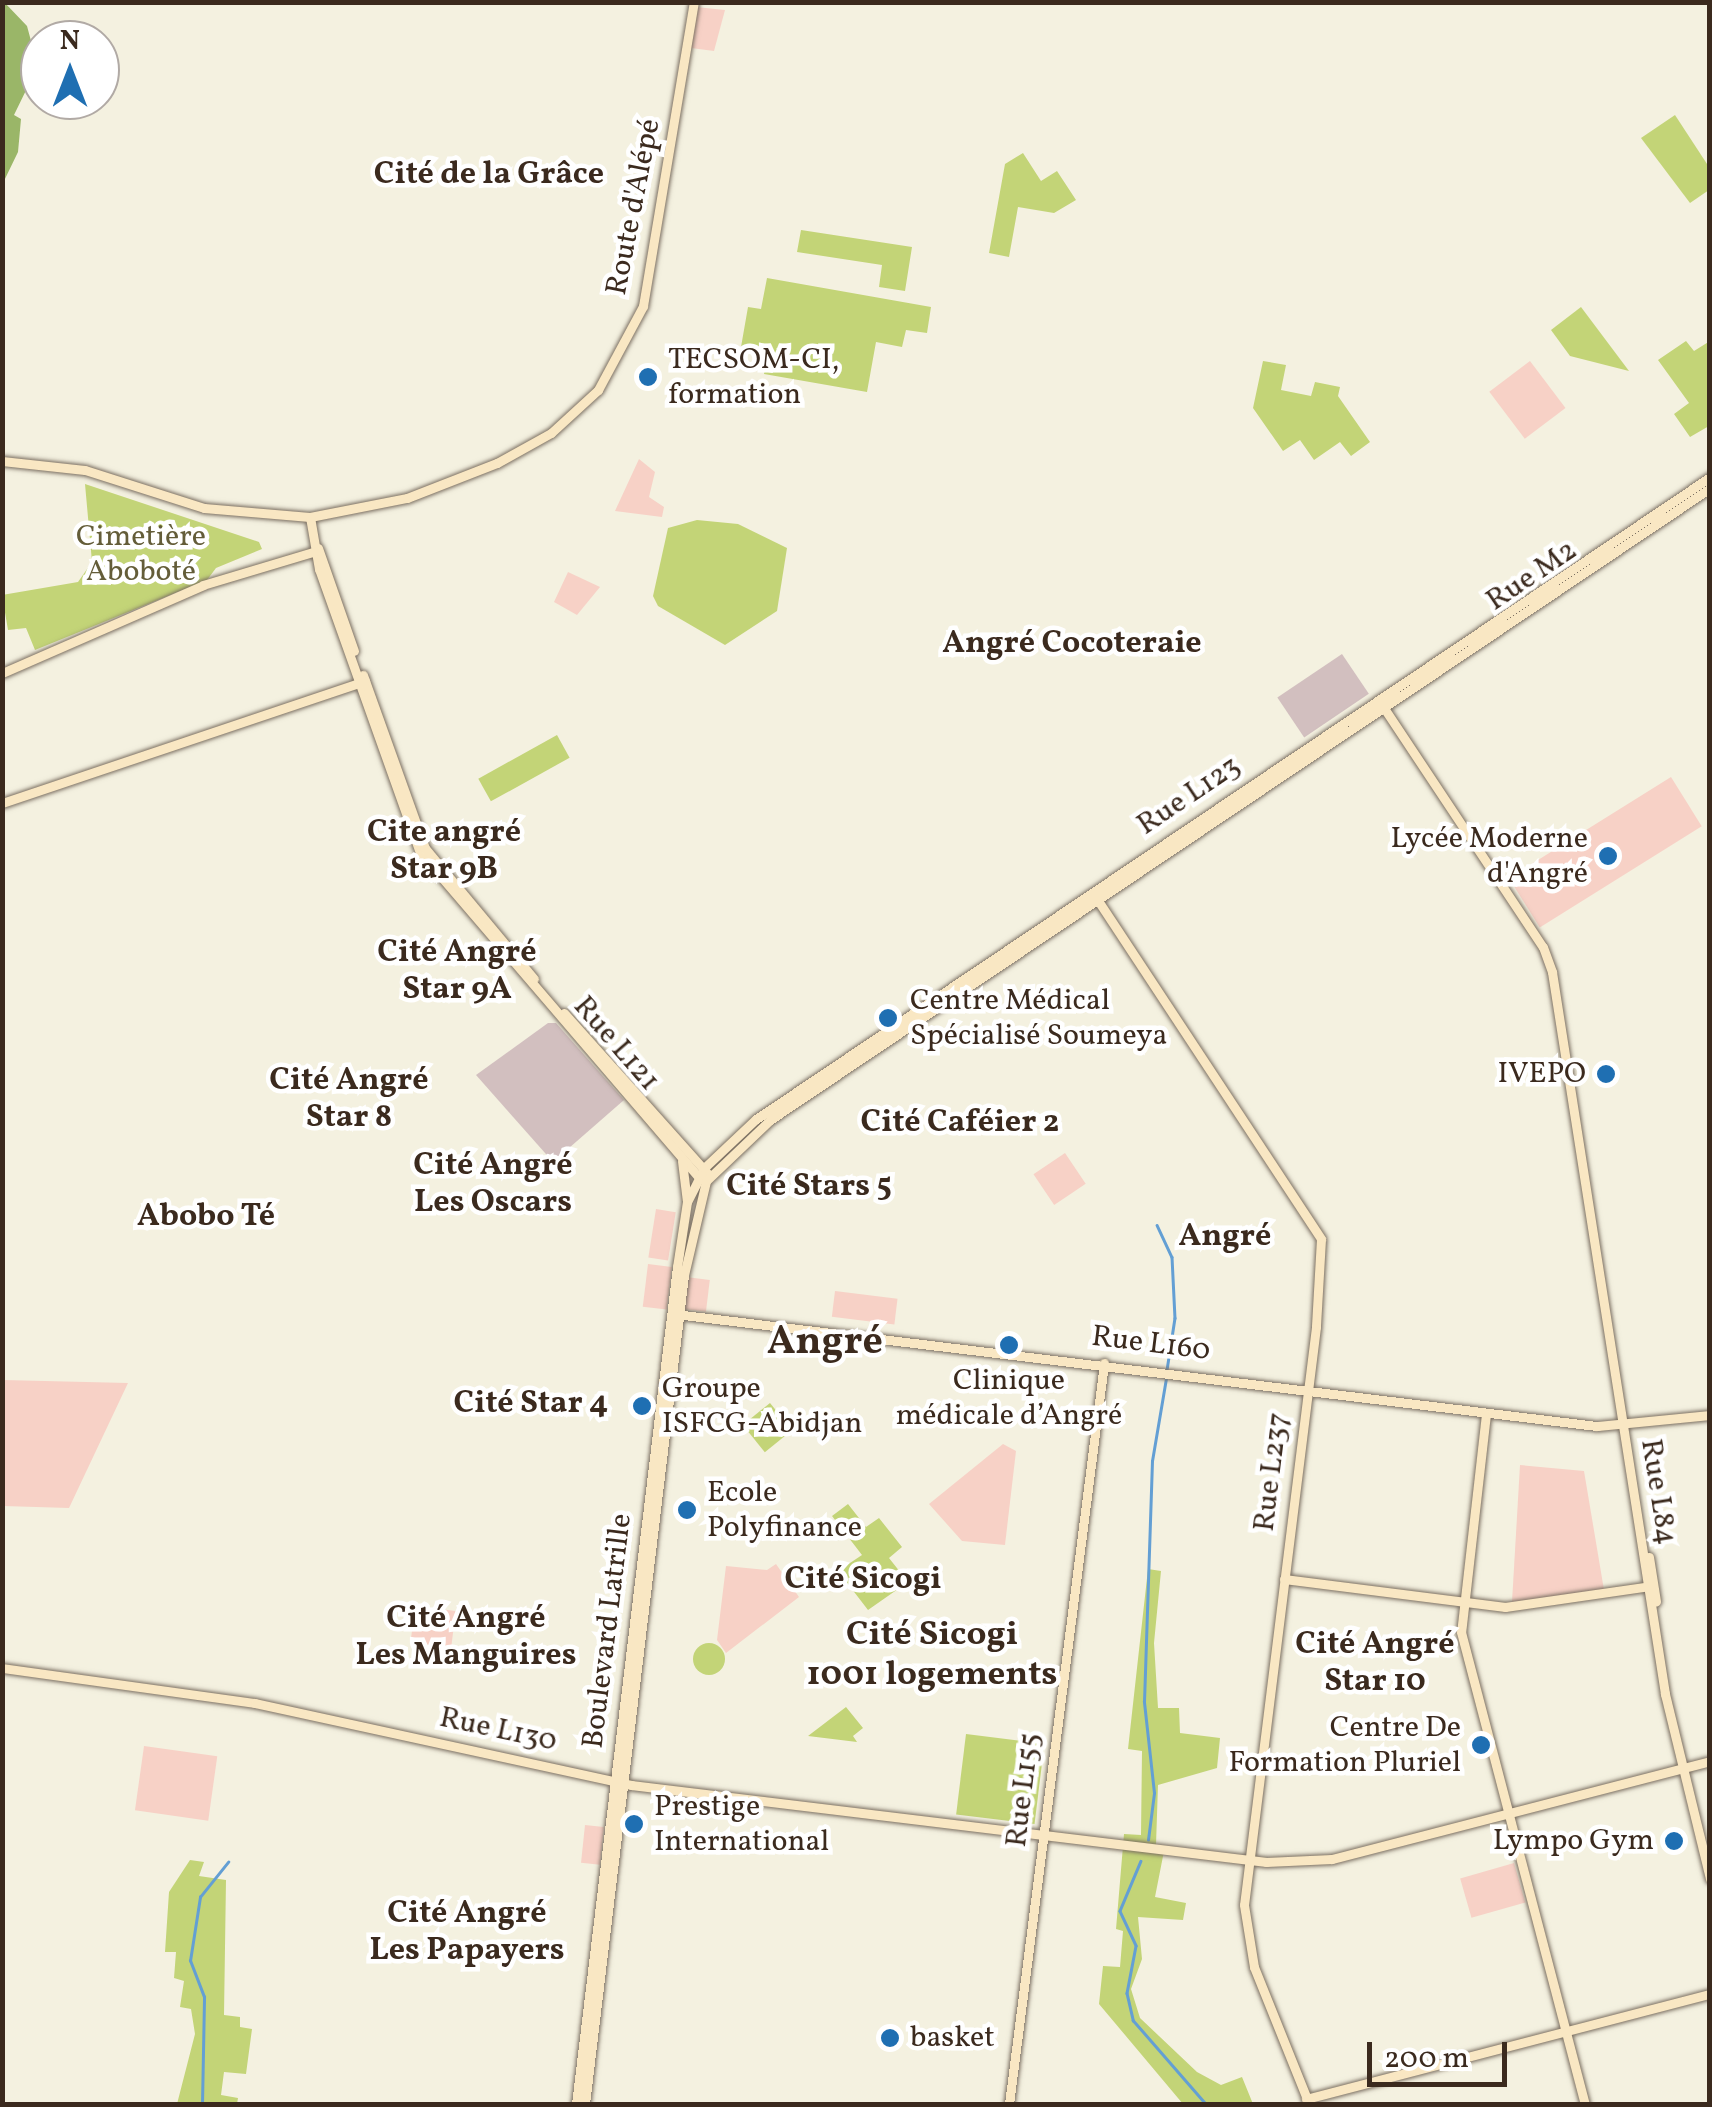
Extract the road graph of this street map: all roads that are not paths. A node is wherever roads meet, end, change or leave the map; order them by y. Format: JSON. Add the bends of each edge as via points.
{"nodes":[{"id":1,"x":694,"y":2,"type":"edge"},
{"id":2,"x":2,"y":462,"type":"edge"},
{"id":3,"x":1709,"y":477,"type":"edge"},
{"id":4,"x":1710,"y":488,"type":"edge"},
{"id":5,"x":310,"y":517,"type":"junction"},
{"id":6,"x":316,"y":551,"type":"junction"},
{"id":7,"x":2,"y":673,"type":"edge"},
{"id":8,"x":362,"y":682,"type":"junction"},
{"id":9,"x":1380,"y":703,"type":"junction"},
{"id":10,"x":2,"y":803,"type":"edge"},
{"id":11,"x":1097,"y":899,"type":"junction"},
{"id":12,"x":680,"y":1154,"type":"junction"},
{"id":13,"x":703,"y":1175,"type":"junction"},
{"id":14,"x":687,"y":1202,"type":"junction"},
{"id":15,"x":676,"y":1314,"type":"junction"},
{"id":16,"x":1104,"y":1363,"type":"junction"},
{"id":17,"x":1308,"y":1389,"type":"junction"},
{"id":18,"x":1486,"y":1414,"type":"junction"},
{"id":19,"x":1710,"y":1415,"type":"edge"},
{"id":20,"x":1624,"y":1427,"type":"junction"},
{"id":21,"x":1284,"y":1579,"type":"junction"},
{"id":22,"x":1651,"y":1586,"type":"junction"},
{"id":23,"x":1462,"y":1602,"type":"junction"},
{"id":24,"x":2,"y":1668,"type":"edge"},
{"id":25,"x":1710,"y":1760,"type":"edge"},
{"id":26,"x":1683,"y":1768,"type":"junction"},
{"id":27,"x":620,"y":1782,"type":"junction"},
{"id":28,"x":1508,"y":1813,"type":"junction"},
{"id":29,"x":1044,"y":1836,"type":"junction"},
{"id":30,"x":1710,"y":1858,"type":"edge"},
{"id":31,"x":1248,"y":1860,"type":"junction"},
{"id":32,"x":1710,"y":1879,"type":"edge"},
{"id":33,"x":1710,"y":1994,"type":"edge"},
{"id":34,"x":1566,"y":2032,"type":"junction"},
{"id":35,"x":1308,"y":2102,"type":"edge"},
{"id":36,"x":576,"y":2104,"type":"edge"},
{"id":37,"x":584,"y":2104,"type":"edge"},
{"id":38,"x":1010,"y":2104,"type":"edge"},
{"id":39,"x":1585,"y":2104,"type":"edge"}],
"edges":[{"from":1,"to":5,"type":"street","name":"Route d'Alépé","via":[[652,269],[628,343],[598,390],[569,420],[497,463],[407,498]]},
{"from":2,"to":5,"type":"street","name":"Route d'Alépé","via":[[85,470],[204,508]]},
{"from":3,"to":9,"type":"street","name":"Rue L123"},
{"from":4,"to":9,"type":"street","name":"Rue M2"},
{"from":5,"to":6,"type":"street"},
{"from":6,"to":7,"type":"street","via":[[204,584]]},
{"from":6,"to":8,"type":"street"},
{"from":8,"to":10,"type":"street"},
{"from":8,"to":12,"type":"street","name":"Rue L121","via":[[412,837],[436,875]]},
{"from":8,"to":13,"type":"street","name":"Rue L121","via":[[404,802],[433,860]]},
{"from":9,"to":11,"type":"street","name":"Rue L123"},
{"from":9,"to":13,"type":"street","name":"Rue L123","via":[[756,1119]]},
{"from":9,"to":20,"type":"street","name":"Rue L84","via":[[1548,958]]},
{"from":11,"to":13,"type":"street","name":"Rue L123","via":[[770,1120]]},
{"from":11,"to":17,"type":"street","name":"Rue L237","via":[[1321,1239]]},
{"from":12,"to":13,"type":"street","name":"Rue L121"},
{"from":12,"to":14,"type":"street"},
{"from":13,"to":14,"type":"street","name":"Boulevard Latrille"},
{"from":13,"to":15,"type":"street","name":"Boulevard Latrille"},
{"from":14,"to":15,"type":"street","name":"Boulevard Latrille"},
{"from":15,"to":16,"type":"street","name":"Rue L160"},
{"from":15,"to":27,"type":"street","name":"Boulevard Latrille"},
{"from":16,"to":17,"type":"street","name":"Rue L160"},
{"from":16,"to":29,"type":"street","name":"Rue L155"},
{"from":17,"to":18,"type":"street","name":"Rue L160"},
{"from":17,"to":21,"type":"street","name":"Rue L237"},
{"from":18,"to":20,"type":"street","name":"Rue L160"},
{"from":18,"to":23,"type":"street"},
{"from":19,"to":20,"type":"street","name":"Rue L160"},
{"from":20,"to":22,"type":"street","name":"Rue L84"},
{"from":21,"to":23,"type":"street"},
{"from":21,"to":31,"type":"street","name":"Rue L237"},
{"from":22,"to":23,"type":"street","via":[[1519,1607]]},
{"from":22,"to":26,"type":"street","name":"Rue L84"},
{"from":23,"to":28,"type":"street","via":[[1464,1648]]},
{"from":24,"to":27,"type":"street","name":"Rue L130","via":[[255,1703]]},
{"from":25,"to":26,"type":"street","name":"Rue L130"},
{"from":26,"to":28,"type":"street","name":"Rue L130"},
{"from":26,"to":30,"type":"street","name":"Rue L84"},
{"from":26,"to":32,"type":"street","name":"Rue L84"},
{"from":27,"to":29,"type":"street","name":"Rue L130"},
{"from":27,"to":36,"type":"street","name":"Boulevard Latrille"},
{"from":27,"to":37,"type":"street","name":"Boulevard Latrille"},
{"from":28,"to":31,"type":"street","name":"Rue L130","via":[[1308,1863]]},
{"from":28,"to":34,"type":"street"},
{"from":29,"to":31,"type":"street","name":"Rue L130"},
{"from":29,"to":38,"type":"street","name":"Rue L155"},
{"from":31,"to":35,"type":"street","name":"Rue L237","via":[[1247,1942]]},
{"from":33,"to":34,"type":"street"},
{"from":34,"to":35,"type":"street"},
{"from":34,"to":39,"type":"street"}]}
